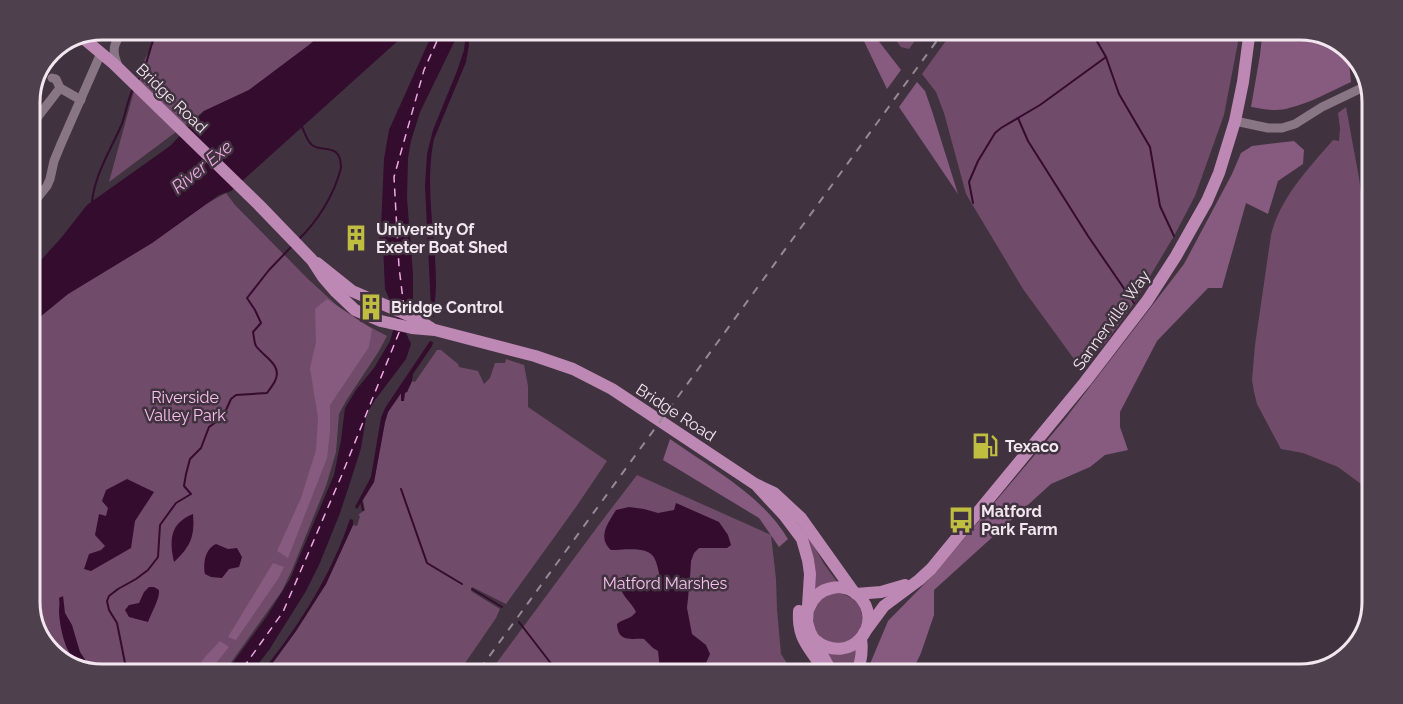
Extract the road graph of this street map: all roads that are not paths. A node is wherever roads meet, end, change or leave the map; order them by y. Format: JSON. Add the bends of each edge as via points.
{"nodes":[{"id":1,"x":117,"y":40,"type":"edge"},
{"id":2,"x":1249,"y":40,"type":"edge"},
{"id":3,"x":91,"y":42,"type":"edge"},
{"id":4,"x":89,"y":43,"type":"edge"},
{"id":5,"x":115,"y":43,"type":"junction"},
{"id":6,"x":101,"y":53,"type":"junction"},
{"id":7,"x":124,"y":74,"type":"junction"},
{"id":8,"x":52,"y":78,"type":"dead end"},
{"id":9,"x":60,"y":88,"type":"junction"},
{"id":10,"x":1360,"y":89,"type":"edge"},
{"id":11,"x":81,"y":100,"type":"junction"},
{"id":12,"x":41,"y":113,"type":"edge"},
{"id":13,"x":1235,"y":121,"type":"junction"},
{"id":14,"x":41,"y":193,"type":"edge"},
{"id":15,"x":312,"y":260,"type":"junction"},
{"id":16,"x":409,"y":321,"type":"junction"},
{"id":17,"x":755,"y":484,"type":"junction"},
{"id":18,"x":792,"y":528,"type":"junction"},
{"id":19,"x":919,"y":580,"type":"junction"},
{"id":20,"x":854,"y":592,"type":"junction"},
{"id":21,"x":807,"y":612,"type":"junction"},
{"id":22,"x":862,"y":636,"type":"junction"},
{"id":23,"x":814,"y":639,"type":"junction"},
{"id":24,"x":819,"y":663,"type":"edge"},
{"id":25,"x":827,"y":663,"type":"edge"},
{"id":26,"x":860,"y":663,"type":"edge"}],
"edges":[{"from":1,"to":5,"type":"street"},
{"from":2,"to":13,"type":"main road","name":"Sannerville Way"},
{"from":3,"to":5,"type":"street","via":[[103,46]]},
{"from":4,"to":6,"type":"main road","name":"Bridge Road"},
{"from":5,"to":7,"type":"street","via":[[116,61]]},
{"from":6,"to":7,"type":"main road","name":"Bridge Road"},
{"from":6,"to":11,"type":"street"},
{"from":7,"to":15,"type":"main road","name":"Bridge Road"},
{"from":8,"to":9,"type":"street"},
{"from":9,"to":11,"type":"street"},
{"from":9,"to":12,"type":"street"},
{"from":10,"to":13,"type":"street","via":[[1282,128]]},
{"from":11,"to":14,"type":"street"},
{"from":13,"to":19,"type":"main road","name":"Sannerville Way","via":[[1207,201],[1148,301],[979,512]]},
{"from":15,"to":16,"type":"main road","name":"Bridge Road","via":[[352,291]]},
{"from":15,"to":16,"type":"main road","name":"Bridge Road","via":[[322,277],[355,310],[389,323]]},
{"from":16,"to":17,"type":"main road","name":"Bridge Road","via":[[573,369],[612,389]]},
{"from":17,"to":18,"type":"main road"},
{"from":17,"to":20,"type":"main road","name":"Bridge Road","via":[[774,493],[801,518]]},
{"from":18,"to":21,"type":"main road","via":[[800,534],[808,560]]},
{"from":18,"to":24,"type":"main road","via":[[804,568],[799,629]]},
{"from":19,"to":20,"type":"main road","name":"Sannerville Way","via":[[888,591]]},
{"from":19,"to":22,"type":"main road","name":"Sannerville Way","via":[[884,606]]},
{"from":20,"to":21,"type":"main road","via":[[836,587],[824,590],[813,599]]},
{"from":20,"to":22,"type":"main road","via":[[868,614]]},
{"from":21,"to":23,"type":"main road"},
{"from":22,"to":23,"type":"main road","via":[[849,647],[837,649]]},
{"from":22,"to":26,"type":"main road"},
{"from":23,"to":25,"type":"main road"}]}
